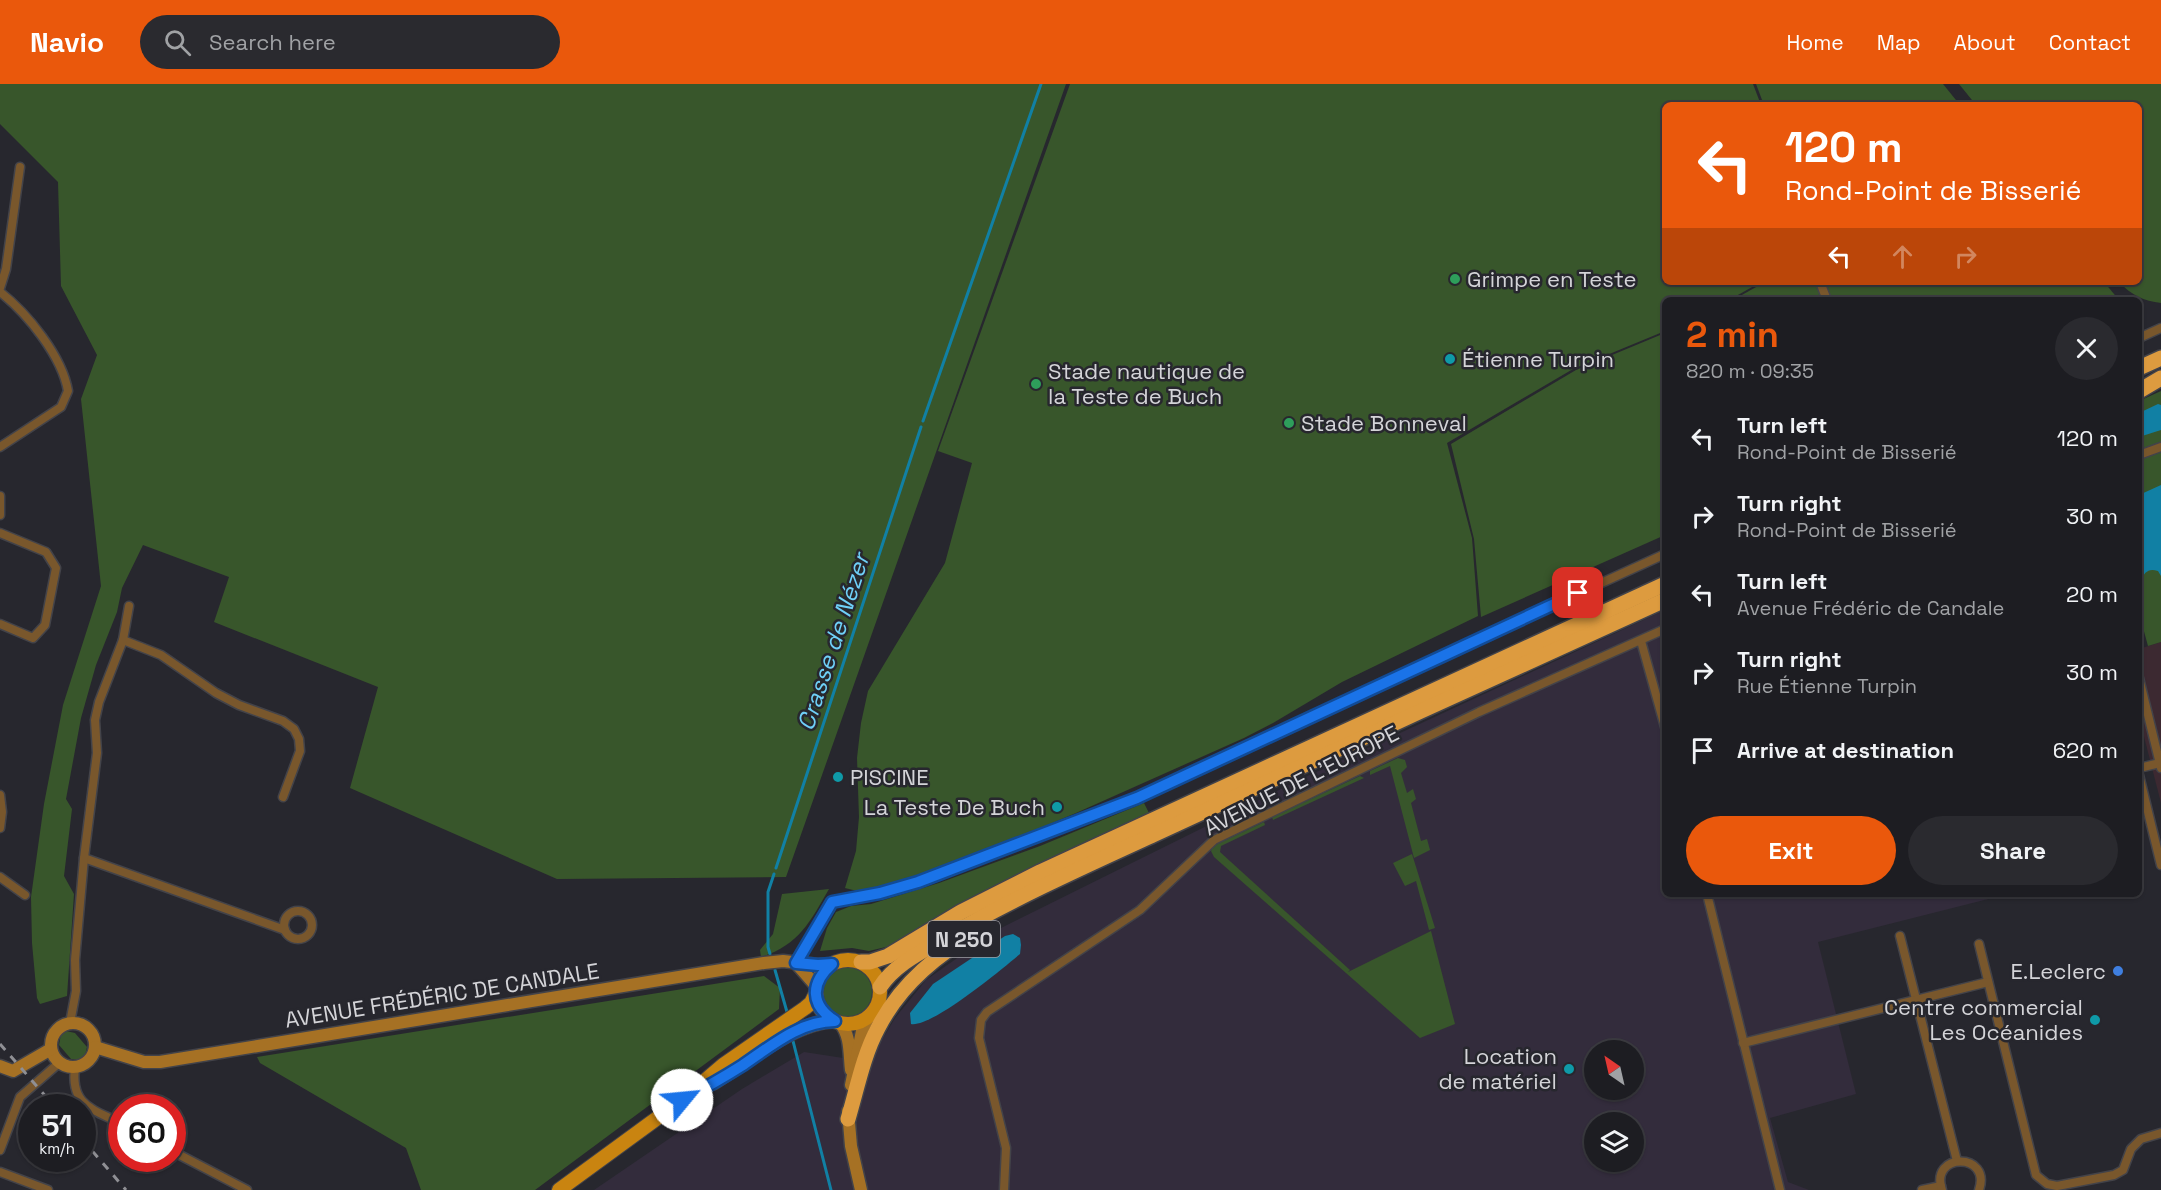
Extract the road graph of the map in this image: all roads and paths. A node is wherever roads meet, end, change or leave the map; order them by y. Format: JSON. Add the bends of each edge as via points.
{"nodes":[{"id":1,"x":20,"y":167,"type":"dead end"},
{"id":2,"x":0,"y":290,"type":"edge"},
{"id":3,"x":2161,"y":328,"type":"edge"},
{"id":4,"x":2142,"y":337,"type":"edge"},
{"id":5,"x":2161,"y":358,"type":"edge"},
{"id":6,"x":2142,"y":367,"type":"edge"},
{"id":7,"x":2161,"y":375,"type":"edge"},
{"id":8,"x":2142,"y":382,"type":"edge"},
{"id":9,"x":2142,"y":389,"type":"edge"},
{"id":10,"x":0,"y":447,"type":"edge"},
{"id":11,"x":2161,"y":447,"type":"edge"},
{"id":12,"x":2142,"y":454,"type":"edge"},
{"id":13,"x":0,"y":496,"type":"edge"},
{"id":14,"x":0,"y":515,"type":"edge"},
{"id":15,"x":0,"y":533,"type":"edge"},
{"id":16,"x":1662,"y":555,"type":"edge"},
{"id":17,"x":1662,"y":585,"type":"edge"},
{"id":18,"x":1662,"y":601,"type":"edge"},
{"id":19,"x":129,"y":606,"type":"dead end"},
{"id":20,"x":0,"y":624,"type":"edge"},
{"id":21,"x":1662,"y":630,"type":"edge"},
{"id":22,"x":123,"y":640,"type":"junction"},
{"id":23,"x":1641,"y":641,"type":"junction"},
{"id":24,"x":2142,"y":691,"type":"edge"},
{"id":25,"x":1662,"y":716,"type":"edge"},
{"id":26,"x":2160,"y":766,"type":"edge"},
{"id":27,"x":2142,"y":768,"type":"edge"},
{"id":28,"x":2142,"y":787,"type":"edge"},
{"id":29,"x":0,"y":795,"type":"edge"},
{"id":30,"x":283,"y":797,"type":"dead end"},
{"id":31,"x":0,"y":828,"type":"edge"},
{"id":32,"x":1159,"y":832,"type":"junction"},
{"id":33,"x":84,"y":858,"type":"junction"},
{"id":34,"x":2161,"y":865,"type":"edge"},
{"id":35,"x":0,"y":877,"type":"edge"},
{"id":36,"x":26,"y":895,"type":"dead end"},
{"id":37,"x":1708,"y":897,"type":"edge"},
{"id":38,"x":285,"y":930,"type":"dead end"},
{"id":39,"x":1900,"y":936,"type":"dead end"},
{"id":40,"x":1979,"y":944,"type":"dead end"},
{"id":41,"x":861,"y":962,"type":"junction"},
{"id":42,"x":796,"y":963,"type":"junction"},
{"id":43,"x":832,"y":964,"type":"junction"},
{"id":44,"x":1988,"y":982,"type":"junction"},
{"id":45,"x":880,"y":987,"type":"junction"},
{"id":46,"x":816,"y":990,"type":"junction"},
{"id":47,"x":1917,"y":1000,"type":"junction"},
{"id":48,"x":870,"y":1014,"type":"junction"},
{"id":49,"x":837,"y":1022,"type":"junction"},
{"id":50,"x":70,"y":1023,"type":"junction"},
{"id":51,"x":1743,"y":1043,"type":"junction"},
{"id":52,"x":95,"y":1047,"type":"junction"},
{"id":53,"x":51,"y":1049,"type":"junction"},
{"id":54,"x":59,"y":1063,"type":"junction"},
{"id":55,"x":0,"y":1066,"type":"edge"},
{"id":56,"x":75,"y":1067,"type":"junction"},
{"id":57,"x":852,"y":1077,"type":"junction"},
{"id":58,"x":682,"y":1100,"type":"junction"},
{"id":59,"x":108,"y":1116,"type":"edge"},
{"id":60,"x":848,"y":1119,"type":"junction"},
{"id":61,"x":2161,"y":1133,"type":"edge"},
{"id":62,"x":0,"y":1150,"type":"edge"},
{"id":63,"x":186,"y":1158,"type":"edge"},
{"id":64,"x":1957,"y":1161,"type":"junction"},
{"id":65,"x":0,"y":1172,"type":"edge"},
{"id":66,"x":1942,"y":1188,"type":"edge"},
{"id":67,"x":48,"y":1190,"type":"edge"},
{"id":68,"x":247,"y":1190,"type":"edge"},
{"id":69,"x":559,"y":1190,"type":"edge"},
{"id":70,"x":861,"y":1190,"type":"edge"},
{"id":71,"x":1004,"y":1190,"type":"edge"},
{"id":72,"x":1780,"y":1190,"type":"edge"},
{"id":73,"x":1922,"y":1190,"type":"edge"},
{"id":74,"x":1979,"y":1190,"type":"edge"}],
"edges":[{"from":1,"to":2,"type":"street"},
{"from":2,"to":10,"type":"street","via":[[41,335],[68,391],[61,407]]},
{"from":3,"to":4,"type":"street"},
{"from":5,"to":6,"type":"highway"},
{"from":7,"to":8,"type":"highway"},
{"from":7,"to":9,"type":"highway"},
{"from":11,"to":12,"type":"street"},
{"from":13,"to":14,"type":"street"},
{"from":15,"to":20,"type":"street","via":[[46,552],[56,568],[45,625],[33,638]]},
{"from":16,"to":42,"type":"street","via":[[1137,798],[918,882],[832,902]]},
{"from":17,"to":41,"type":"highway","number":"N 250","via":[[1040,872],[880,959]]},
{"from":18,"to":32,"type":"highway","number":"N 250"},
{"from":19,"to":22,"type":"street"},
{"from":21,"to":23,"type":"street","name":"AVENUE DE L'EUROPE"},
{"from":22,"to":30,"type":"street","via":[[161,655],[216,693],[294,729],[300,751]]},
{"from":22,"to":33,"type":"street","via":[[94,725],[97,753]]},
{"from":23,"to":25,"type":"street"},
{"from":23,"to":71,"type":"street","name":"AVENUE DE L'EUROPE","via":[[1473,715],[1214,840],[1140,910],[987,1012],[981,1020],[979,1038],[1006,1148]]},
{"from":24,"to":26,"type":"street"},
{"from":26,"to":27,"type":"street"},
{"from":28,"to":34,"type":"street"},
{"from":29,"to":31,"type":"street"},
{"from":32,"to":45,"type":"highway","number":"N 250","via":[[968,925],[910,960]]},
{"from":32,"to":60,"type":"highway","number":"N 250","via":[[1009,912],[927,965],[900,994],[877,1029]]},
{"from":33,"to":38,"type":"street"},
{"from":33,"to":50,"type":"street","via":[[76,991]]},
{"from":35,"to":36,"type":"street"},
{"from":37,"to":51,"type":"street"},
{"from":39,"to":47,"type":"street"},
{"from":40,"to":44,"type":"street"},
{"from":41,"to":43,"type":"main road","number":"N 250","via":[[843,960]]},
{"from":41,"to":45,"type":"main road","via":[[877,976]]},
{"from":42,"to":43,"type":"street","name":"AVENUE FRÉDÉRIC DE CANDALE"},
{"from":42,"to":46,"type":"street"},
{"from":42,"to":52,"type":"street","name":"AVENUE FRÉDÉRIC DE CANDALE","via":[[742,966],[160,1062],[144,1062]]},
{"from":43,"to":46,"type":"main road","via":[[821,974]]},
{"from":44,"to":47,"type":"street"},
{"from":44,"to":61,"type":"street","via":[[2033,1167],[2042,1181],[2056,1186],[2114,1175],[2123,1170],[2131,1149],[2141,1139]]},
{"from":45,"to":48,"type":"main road","number":"N 250","via":[[876,1007]]},
{"from":46,"to":49,"type":"main road","via":[[821,1010]]},
{"from":46,"to":58,"type":"main road","via":[[805,1008],[723,1065]]},
{"from":47,"to":51,"type":"street"},
{"from":47,"to":64,"type":"street"},
{"from":48,"to":49,"type":"main road","via":[[854,1023]]},
{"from":48,"to":57,"type":"street","via":[[862,1031]]},
{"from":49,"to":57,"type":"street","via":[[848,1039]]},
{"from":49,"to":58,"type":"main road","via":[[812,1024],[789,1035]]},
{"from":50,"to":52,"type":"street","via":[[88,1029]]},
{"from":50,"to":53,"type":"street","via":[[56,1030]]},
{"from":51,"to":72,"type":"street"},
{"from":52,"to":56,"type":"street","via":[[90,1058]]},
{"from":53,"to":54,"type":"street"},
{"from":53,"to":55,"type":"street","via":[[13,1071]]},
{"from":54,"to":56,"type":"street"},
{"from":54,"to":62,"type":"street","via":[[20,1097]]},
{"from":56,"to":59,"type":"street","via":[[75,1088],[80,1101]]},
{"from":57,"to":60,"type":"street"},
{"from":58,"to":69,"type":"main road"},
{"from":60,"to":70,"type":"street"},
{"from":63,"to":68,"type":"street"},
{"from":64,"to":66,"type":"street","via":[[1942,1173]]},
{"from":64,"to":74,"type":"street","via":[[1975,1167],[1981,1178]]},
{"from":65,"to":67,"type":"street"},
{"from":66,"to":73,"type":"street"}]}
